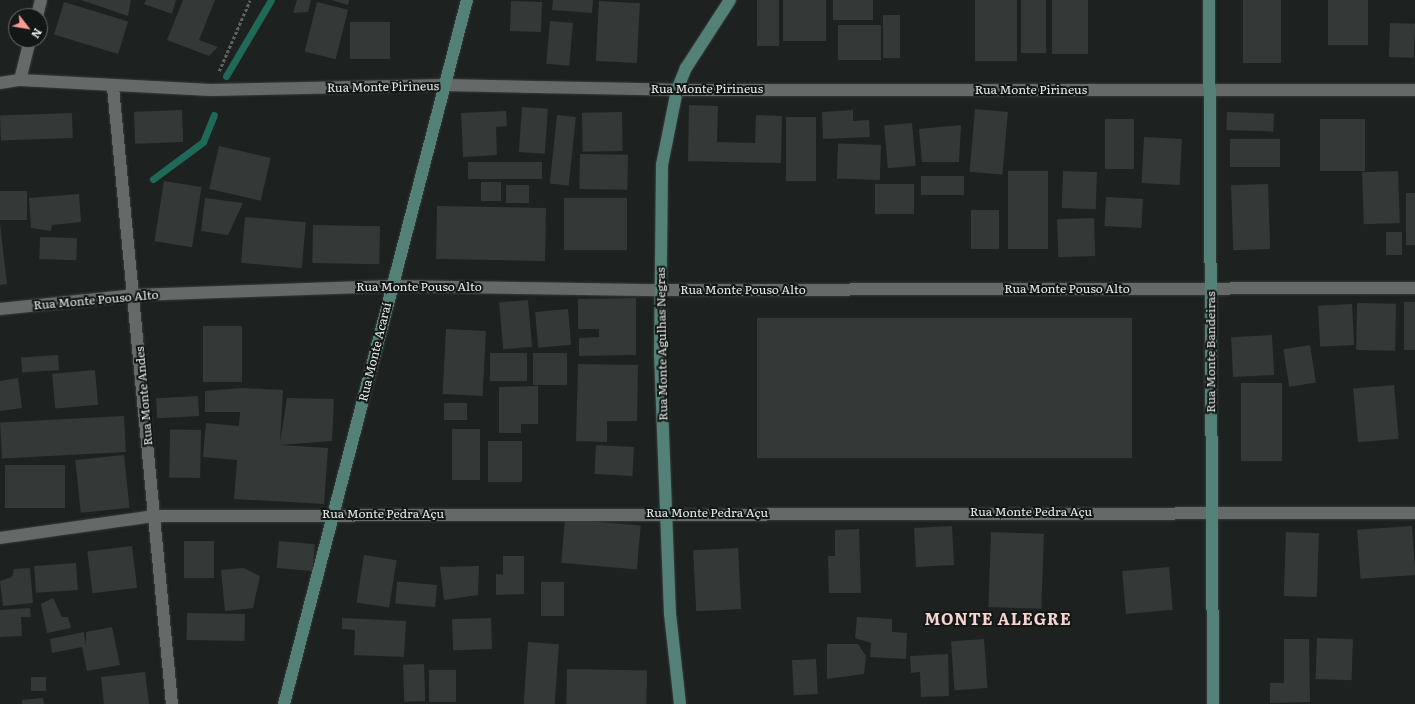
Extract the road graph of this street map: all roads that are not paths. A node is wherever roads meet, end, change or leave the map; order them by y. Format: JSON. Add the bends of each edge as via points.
{"nodes":[{"id":1,"x":467,"y":0,"type":"edge"},
{"id":2,"x":730,"y":0,"type":"edge"},
{"id":3,"x":1209,"y":0,"type":"edge"},
{"id":4,"x":28,"y":48,"type":"edge"},
{"id":5,"x":20,"y":80,"type":"junction"},
{"id":6,"x":0,"y":83,"type":"edge"},
{"id":7,"x":445,"y":85,"type":"junction"},
{"id":8,"x":113,"y":87,"type":"junction"},
{"id":9,"x":677,"y":90,"type":"junction"},
{"id":10,"x":1210,"y":90,"type":"junction"},
{"id":11,"x":1415,"y":90,"type":"edge"},
{"id":12,"x":392,"y":286,"type":"junction"},
{"id":13,"x":1415,"y":288,"type":"edge"},
{"id":14,"x":1210,"y":289,"type":"junction"},
{"id":15,"x":660,"y":290,"type":"junction"},
{"id":16,"x":135,"y":295,"type":"junction"},
{"id":17,"x":0,"y":308,"type":"edge"},
{"id":18,"x":1212,"y":511,"type":"junction"},
{"id":19,"x":666,"y":513,"type":"junction"},
{"id":20,"x":1415,"y":513,"type":"edge"},
{"id":21,"x":335,"y":514,"type":"junction"},
{"id":22,"x":154,"y":516,"type":"junction"},
{"id":23,"x":0,"y":538,"type":"edge"},
{"id":24,"x":172,"y":704,"type":"edge"},
{"id":25,"x":284,"y":704,"type":"edge"},
{"id":26,"x":680,"y":704,"type":"edge"},
{"id":27,"x":1213,"y":704,"type":"edge"}],
"edges":[{"from":1,"to":7,"type":"street","name":"Rua Monte Acaraí"},
{"from":2,"to":9,"type":"street","name":"Rua Monte Agulhas Negras","via":[[686,68]]},
{"from":3,"to":10,"type":"street","name":"Rua Monte Bandeiras"},
{"from":4,"to":5,"type":"street"},
{"from":5,"to":6,"type":"street","name":"Rua Monte Pirineus"},
{"from":5,"to":8,"type":"street","name":"Rua Monte Pirineus"},
{"from":7,"to":8,"type":"street","name":"Rua Monte Pirineus","via":[[211,90]]},
{"from":7,"to":9,"type":"street","name":"Rua Monte Pirineus"},
{"from":7,"to":12,"type":"street","name":"Rua Monte Acaraí"},
{"from":8,"to":16,"type":"street","name":"Rua Monte Andes"},
{"from":9,"to":10,"type":"street","name":"Rua Monte Pirineus"},
{"from":9,"to":15,"type":"street","name":"Rua Monte Agulhas Negras","via":[[662,165]]},
{"from":10,"to":11,"type":"street","name":"Rua Monte Pirineus"},
{"from":10,"to":14,"type":"street","name":"Rua Monte Bandeiras"},
{"from":12,"to":15,"type":"street","name":"Rua Monte Pouso Alto"},
{"from":12,"to":16,"type":"street","name":"Rua Monte Pouso Alto"},
{"from":12,"to":21,"type":"street","name":"Rua Monte Acaraí"},
{"from":13,"to":14,"type":"street","name":"Rua Monte Pouso Alto"},
{"from":14,"to":15,"type":"street","name":"Rua Monte Pouso Alto"},
{"from":14,"to":18,"type":"street","name":"Rua Monte Bandeiras"},
{"from":15,"to":19,"type":"street","name":"Rua Monte Agulhas Negras"},
{"from":16,"to":17,"type":"street","name":"Rua Monte Pouso Alto"},
{"from":16,"to":22,"type":"street","name":"Rua Monte Andes"},
{"from":18,"to":19,"type":"street","name":"Rua Monte Pedra Açu"},
{"from":18,"to":20,"type":"street","name":"Rua Monte Pedra Açu"},
{"from":18,"to":27,"type":"street","name":"Rua Monte Bandeiras"},
{"from":19,"to":21,"type":"street","name":"Rua Monte Pedra Açu"},
{"from":19,"to":26,"type":"street","name":"Rua Monte Agulhas Negras","via":[[671,621]]},
{"from":21,"to":22,"type":"street","name":"Rua Monte Pedra Açu"},
{"from":21,"to":25,"type":"street","name":"Rua Monte Acaraí"},
{"from":22,"to":23,"type":"street","name":"Rua Monte Pedra Açu"},
{"from":22,"to":24,"type":"street","name":"Rua Monte Andes"}]}
